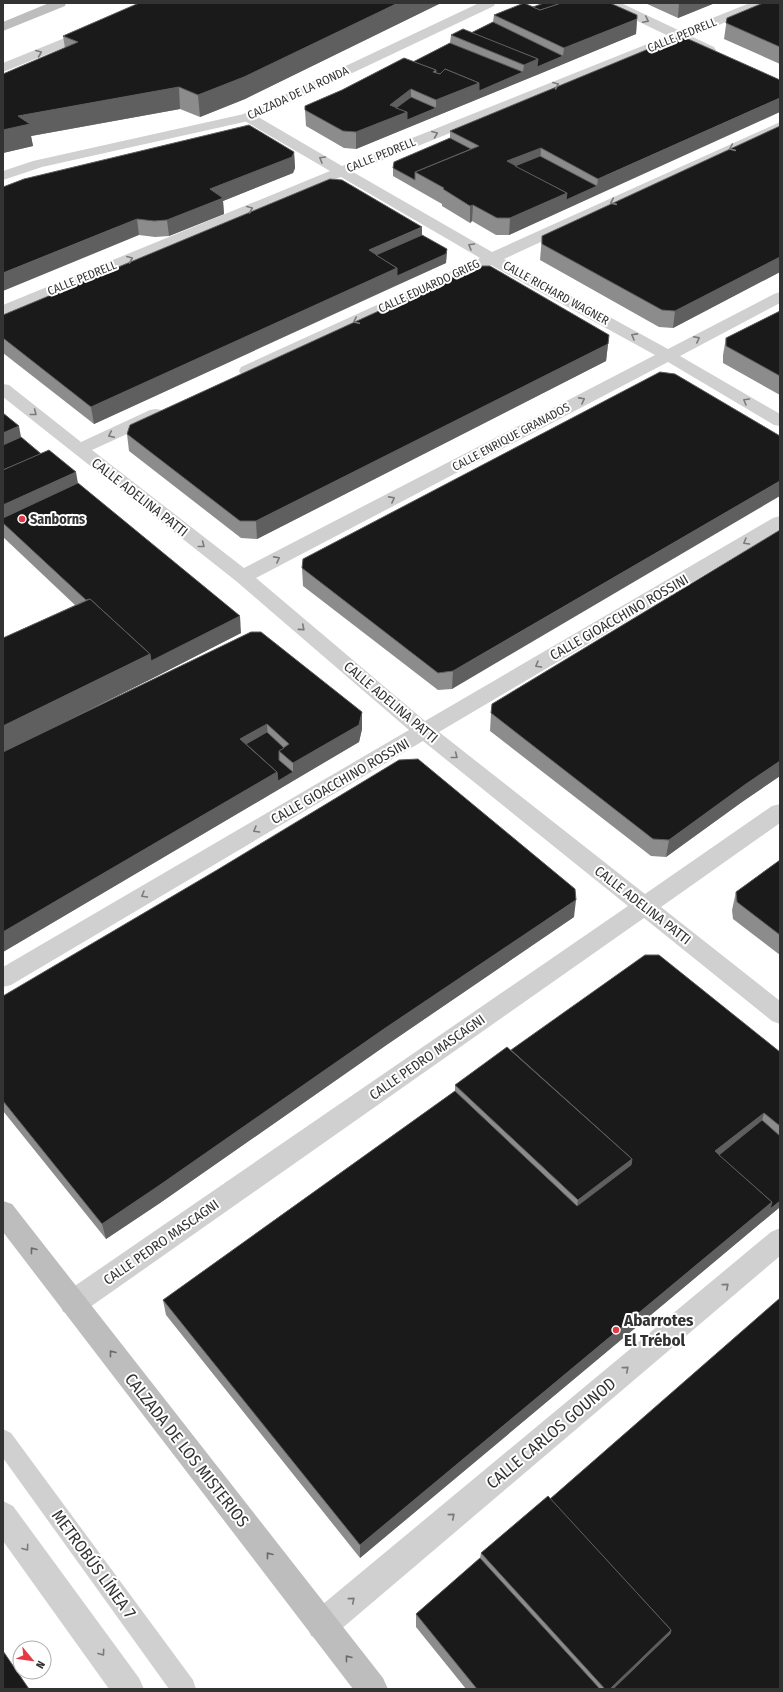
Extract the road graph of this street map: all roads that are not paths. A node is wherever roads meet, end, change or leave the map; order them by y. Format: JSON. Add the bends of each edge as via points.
{"nodes":[{"id":1,"x":60,"y":3,"type":"edge"},
{"id":2,"x":489,"y":3,"type":"edge"},
{"id":3,"x":611,"y":3,"type":"edge"},
{"id":4,"x":761,"y":3,"type":"edge"},
{"id":5,"x":3,"y":27,"type":"edge"},
{"id":6,"x":102,"y":27,"type":"edge"},
{"id":7,"x":679,"y":36,"type":"junction"},
{"id":8,"x":722,"y":56,"type":"edge"},
{"id":9,"x":3,"y":68,"type":"edge"},
{"id":10,"x":248,"y":117,"type":"junction"},
{"id":11,"x":780,"y":126,"type":"edge"},
{"id":12,"x":342,"y":171,"type":"junction"},
{"id":13,"x":3,"y":176,"type":"edge"},
{"id":14,"x":491,"y":258,"type":"junction"},
{"id":15,"x":780,"y":297,"type":"edge"},
{"id":16,"x":3,"y":311,"type":"edge"},
{"id":17,"x":667,"y":355,"type":"junction"},
{"id":18,"x":231,"y":378,"type":"edge"},
{"id":19,"x":3,"y":389,"type":"edge"},
{"id":20,"x":166,"y":409,"type":"edge"},
{"id":21,"x":780,"y":421,"type":"edge"},
{"id":22,"x":80,"y":449,"type":"junction"},
{"id":23,"x":780,"y":522,"type":"edge"},
{"id":24,"x":243,"y":577,"type":"junction"},
{"id":25,"x":424,"y":731,"type":"junction"},
{"id":26,"x":780,"y":812,"type":"edge"},
{"id":27,"x":644,"y":906,"type":"junction"},
{"id":28,"x":3,"y":978,"type":"edge"},
{"id":29,"x":780,"y":1014,"type":"edge"},
{"id":30,"x":3,"y":1212,"type":"edge"},
{"id":31,"x":780,"y":1240,"type":"edge"},
{"id":32,"x":73,"y":1303,"type":"junction"},
{"id":33,"x":3,"y":1440,"type":"edge"},
{"id":34,"x":3,"y":1516,"type":"edge"},
{"id":35,"x":322,"y":1625,"type":"junction"},
{"id":36,"x":128,"y":1689,"type":"edge"},
{"id":37,"x":184,"y":1689,"type":"edge"},
{"id":38,"x":372,"y":1689,"type":"edge"}],
"edges":[{"from":1,"to":5,"type":"main road"},
{"from":2,"to":10,"type":"street","name":"CALZADA DE LA RONDA"},
{"from":3,"to":7,"type":"street","one_way":true},
{"from":4,"to":7,"type":"street","name":"CALLE PEDRELL"},
{"from":9,"to":6,"type":"street","one_way":true},
{"from":7,"to":8,"type":"street"},
{"from":12,"to":7,"type":"street","name":"CALLE PEDRELL","one_way":true},
{"from":12,"to":10,"type":"street","name":"CALLE RICHARD WAGNER","one_way":true},
{"from":10,"to":13,"type":"street","name":"CALZADA DE LA RONDA","via":[[38,164]]},
{"from":11,"to":14,"type":"street","name":"CALLE EDUARDO GRIEG","one_way":true},
{"from":14,"to":12,"type":"street","name":"CALLE RICHARD WAGNER","one_way":true},
{"from":16,"to":12,"type":"street","name":"CALLE PEDRELL","one_way":true},
{"from":17,"to":14,"type":"street","name":"CALLE RICHARD WAGNER","one_way":true},
{"from":14,"to":18,"type":"street","name":"CALLE EDUARDO GRIEG","one_way":true},
{"from":17,"to":15,"type":"street","name":"CALLE ENRIQUE GRANADOS","one_way":true},
{"from":21,"to":17,"type":"street","name":"CALLE RICHARD WAGNER","one_way":true},
{"from":24,"to":17,"type":"street","name":"CALLE ENRIQUE GRANADOS","one_way":true},
{"from":19,"to":22,"type":"street","name":"CALLE ADELINA PATTI","one_way":true},
{"from":20,"to":22,"type":"street","one_way":true},
{"from":22,"to":24,"type":"street","name":"CALLE ADELINA PATTI","one_way":true},
{"from":23,"to":25,"type":"street","name":"CALLE GIOACCHINO ROSSINI","one_way":true},
{"from":24,"to":25,"type":"street","name":"CALLE ADELINA PATTI","one_way":true},
{"from":25,"to":27,"type":"street","name":"CALLE ADELINA PATTI","one_way":true},
{"from":25,"to":28,"type":"street","name":"CALLE GIOACCHINO ROSSINI","one_way":true},
{"from":26,"to":27,"type":"street","name":"CALLE PEDRO MASCAGNI"},
{"from":27,"to":29,"type":"street","name":"CALLE ADELINA PATTI"},
{"from":27,"to":32,"type":"street","name":"CALLE PEDRO MASCAGNI"},
{"from":32,"to":30,"type":"main road","name":"CALZADA DE LOS MISTERIOS","one_way":true},
{"from":35,"to":31,"type":"street","name":"CALLE CARLOS GOUNOD","one_way":true},
{"from":35,"to":32,"type":"main road","name":"CALZADA DE LOS MISTERIOS","one_way":true},
{"from":33,"to":37,"type":"lane","name":"METROBÚS LÍNEA 7"},
{"from":34,"to":36,"type":"street","one_way":true},
{"from":38,"to":35,"type":"main road","name":"CALZADA DE LOS MISTERIOS","one_way":true}]}
